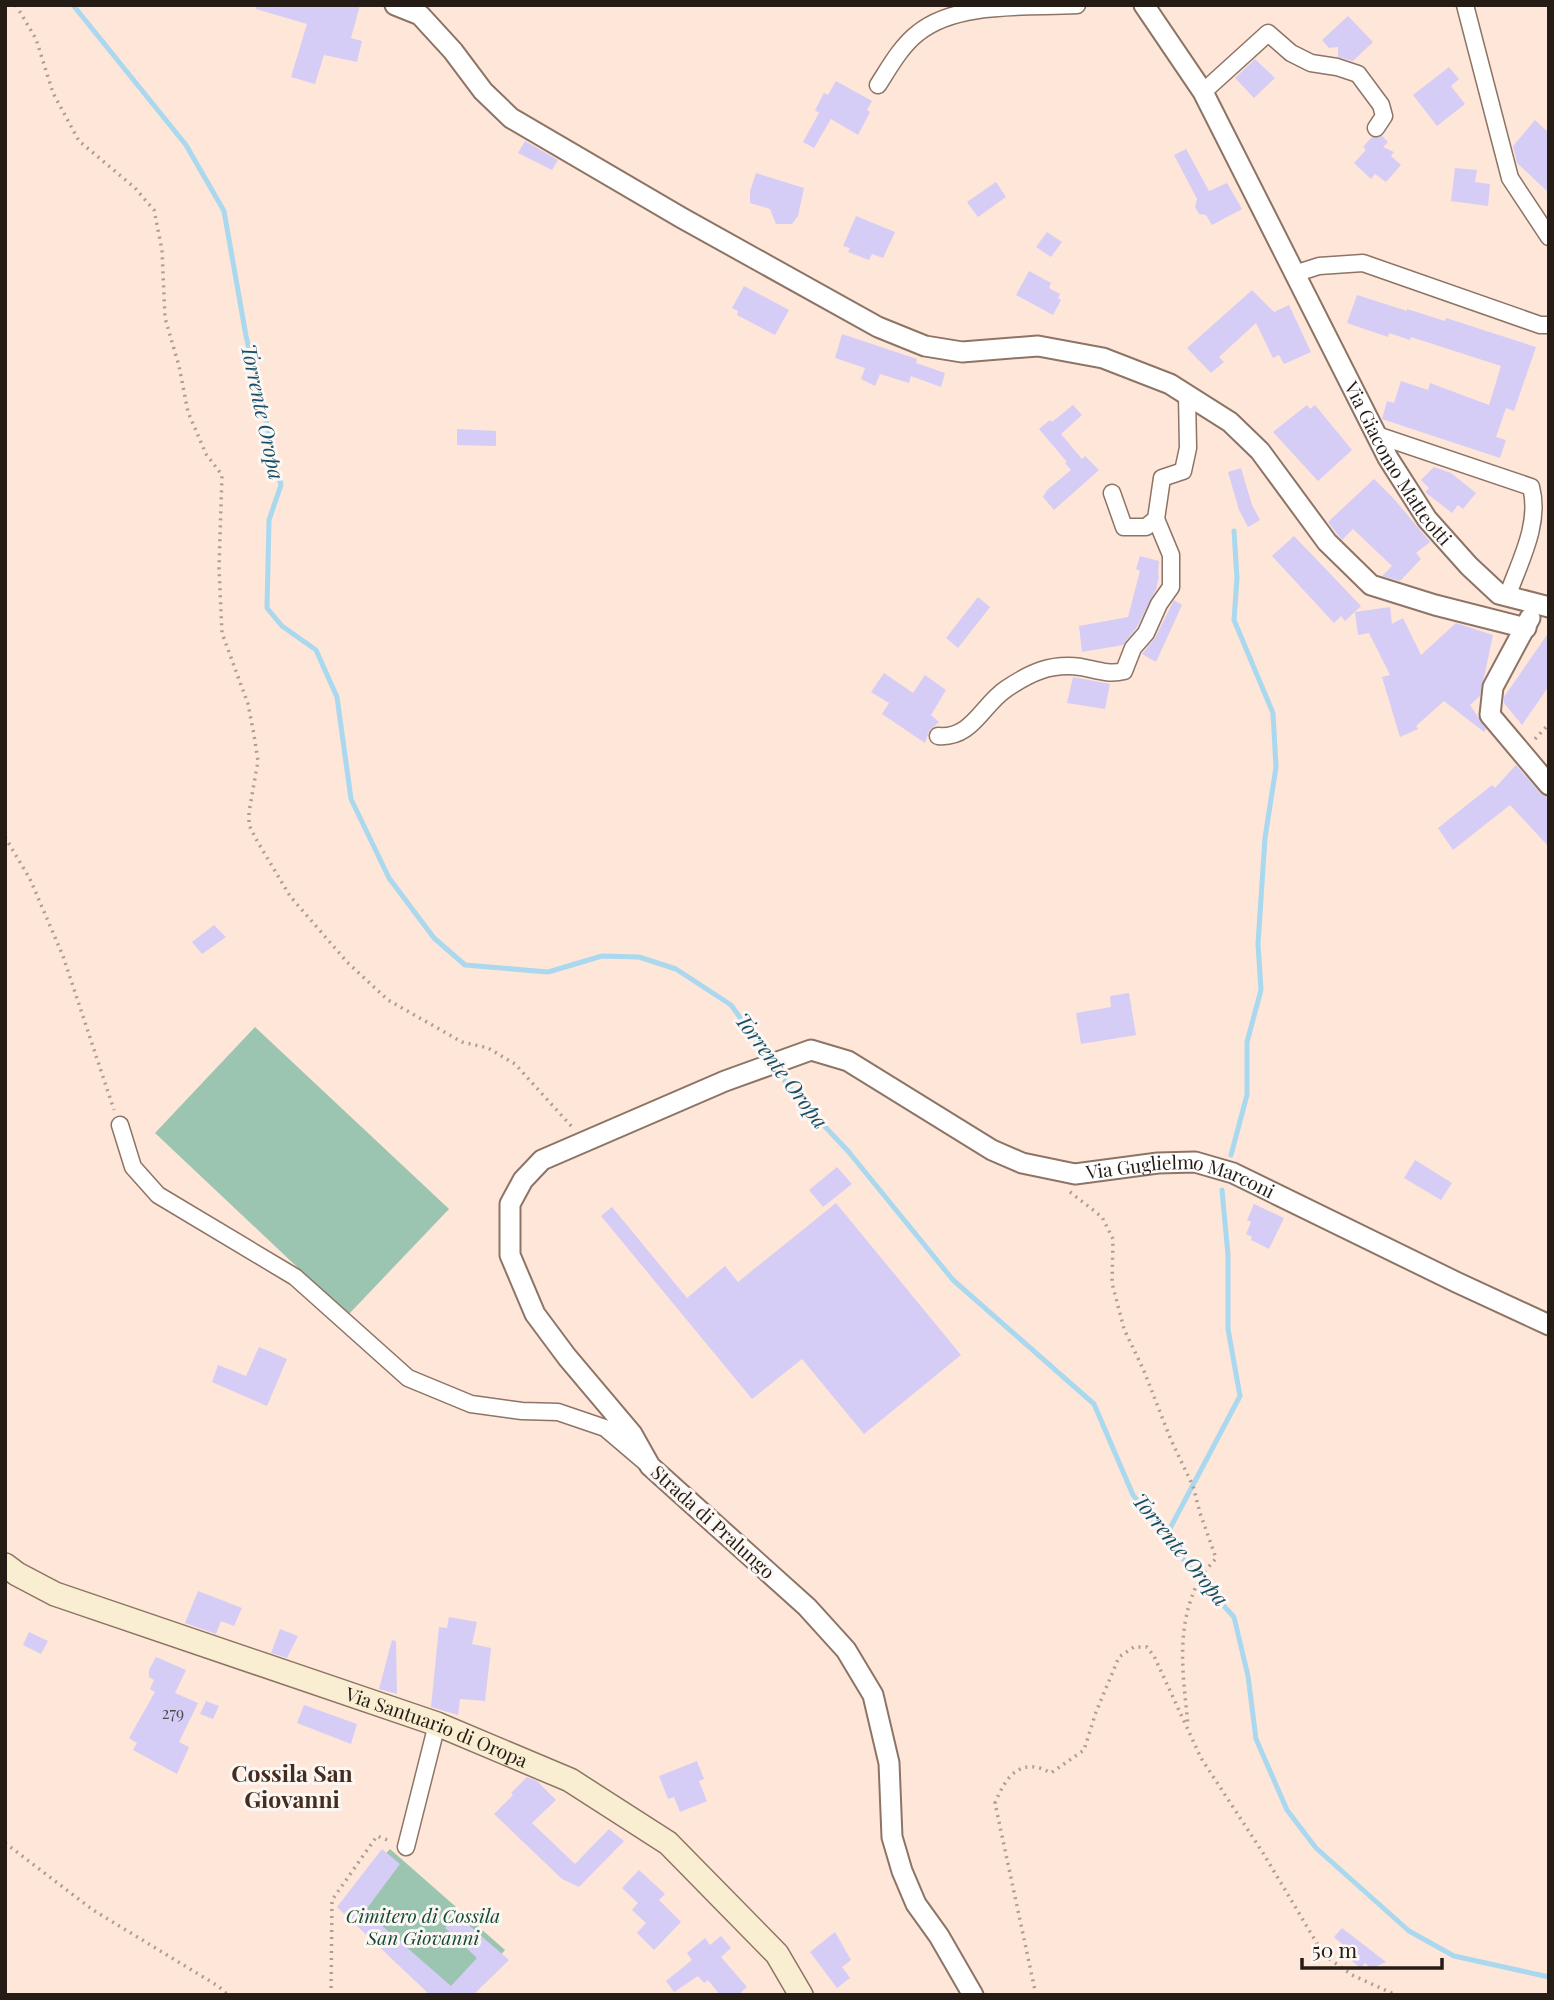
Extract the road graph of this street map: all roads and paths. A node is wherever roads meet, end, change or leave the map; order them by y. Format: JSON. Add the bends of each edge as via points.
{"nodes":[{"id":1,"x":16,"y":5,"type":"edge"},
{"id":2,"x":395,"y":5,"type":"edge"},
{"id":3,"x":1077,"y":5,"type":"edge"},
{"id":4,"x":1144,"y":5,"type":"edge"},
{"id":5,"x":1465,"y":5,"type":"edge"},
{"id":6,"x":877,"y":85,"type":"dead end"},
{"id":7,"x":1203,"y":92,"type":"junction"},
{"id":8,"x":1376,"y":128,"type":"dead end"},
{"id":9,"x":1549,"y":237,"type":"edge"},
{"id":10,"x":1294,"y":274,"type":"junction"},
{"id":11,"x":1549,"y":326,"type":"edge"},
{"id":12,"x":1187,"y":395,"type":"junction"},
{"id":13,"x":1377,"y":435,"type":"junction"},
{"id":14,"x":1112,"y":493,"type":"dead end"},
{"id":15,"x":1156,"y":519,"type":"junction"},
{"id":16,"x":1507,"y":597,"type":"junction"},
{"id":17,"x":1543,"y":606,"type":"edge"},
{"id":18,"x":1525,"y":628,"type":"junction"},
{"id":19,"x":938,"y":736,"type":"dead end"},
{"id":20,"x":1549,"y":785,"type":"edge"},
{"id":21,"x":5,"y":837,"type":"edge"},
{"id":22,"x":811,"y":1050,"type":"joint"},
{"id":23,"x":120,"y":1125,"type":"joint"},
{"id":24,"x":584,"y":1141,"type":"junction"},
{"id":25,"x":1063,"y":1186,"type":"dead end"},
{"id":26,"x":1549,"y":1325,"type":"edge"},
{"id":27,"x":650,"y":1466,"type":"junction"},
{"id":28,"x":5,"y":1565,"type":"edge"},
{"id":29,"x":437,"y":1724,"type":"junction"},
{"id":30,"x":1188,"y":1731,"type":"junction"},
{"id":31,"x":5,"y":1843,"type":"edge"},
{"id":32,"x":406,"y":1847,"type":"joint"},
{"id":33,"x":228,"y":1995,"type":"edge"},
{"id":34,"x":331,"y":1995,"type":"edge"},
{"id":35,"x":801,"y":1995,"type":"edge"},
{"id":36,"x":973,"y":1995,"type":"edge"},
{"id":37,"x":1036,"y":1995,"type":"edge"},
{"id":38,"x":1395,"y":1995,"type":"edge"}],
"edges":[{"from":1,"to":24,"type":"path","via":[[36,39],[53,93],[79,141],[154,210],[162,250],[165,318],[188,412],[206,454],[222,475],[222,633],[248,704],[258,761],[249,825],[290,896],[357,972],[388,1000],[425,1022],[515,1064]]},
{"from":2,"to":12,"type":"street","via":[[420,15],[511,118],[878,327],[925,346],[962,352],[1038,346],[1103,358]]},
{"from":3,"to":6,"type":"street","via":[[975,11],[939,19],[916,33]]},
{"from":4,"to":7,"type":"street","name":"Via Giacomo Matteotti"},
{"from":5,"to":9,"type":"street","via":[[1510,178]]},
{"from":7,"to":8,"type":"street","via":[[1268,33],[1311,63],[1357,74],[1381,105],[1384,116]]},
{"from":7,"to":10,"type":"street","name":"Via Giacomo Matteotti"},
{"from":10,"to":11,"type":"street","via":[[1319,266],[1363,263]]},
{"from":10,"to":13,"type":"street","name":"Via Giacomo Matteotti"},
{"from":12,"to":15,"type":"street","via":[[1188,447],[1183,471],[1162,478]]},
{"from":12,"to":18,"type":"street","via":[[1230,422],[1260,451],[1327,542],[1371,585]]},
{"from":13,"to":16,"type":"street","name":"Via Giacomo Matteotti","via":[[1427,519],[1469,566]]},
{"from":13,"to":16,"type":"street","via":[[1531,487],[1534,517]]},
{"from":14,"to":15,"type":"street","via":[[1124,527],[1146,527]]},
{"from":15,"to":19,"type":"street","via":[[1171,555],[1171,587],[1124,671],[1111,674],[1052,665],[1004,690],[961,733]]},
{"from":16,"to":17,"type":"street","name":"Via Giacomo Matteotti"},
{"from":17,"to":18,"type":"street"},
{"from":18,"to":20,"type":"street","via":[[1493,687],[1490,715]]},
{"from":21,"to":23,"type":"path","via":[[30,879],[64,956]]},
{"from":22,"to":24,"type":"street","name":"Strada di Pralungo"},
{"from":22,"to":26,"type":"street","name":"Via Guglielmo Marconi","via":[[848,1061],[992,1150],[1022,1163],[1074,1174],[1195,1162],[1233,1173]]},
{"from":23,"to":27,"type":"street","via":[[133,1167],[158,1195],[295,1277],[408,1378],[471,1404],[558,1412],[605,1428]]},
{"from":24,"to":27,"type":"street","name":"Strada di Pralungo","via":[[542,1160],[523,1180],[510,1204],[510,1255],[535,1314],[632,1434]]},
{"from":25,"to":30,"type":"path","via":[[1102,1217],[1113,1239],[1112,1283],[1124,1329],[1193,1486],[1216,1558],[1199,1579],[1182,1632]]},
{"from":27,"to":36,"type":"street","name":"Strada di Pralungo","via":[[807,1607],[846,1650],[873,1695],[889,1763],[892,1837],[902,1871],[916,1904]]},
{"from":28,"to":29,"type":"main road","name":"Via Santuario di Oropa","via":[[55,1594]]},
{"from":29,"to":32,"type":"street"},
{"from":29,"to":35,"type":"main road","name":"Via Santuario di Oropa","via":[[570,1780],[668,1843],[777,1954]]},
{"from":30,"to":37,"type":"path","via":[[1154,1656],[1147,1647],[1134,1647],[1119,1657],[1084,1750],[1051,1773],[1040,1767],[1019,1769],[1004,1783],[995,1802]]},
{"from":30,"to":38,"type":"path","via":[[1324,1955],[1352,1975]]},
{"from":31,"to":33,"type":"path","via":[[93,1910]]},
{"from":32,"to":34,"type":"path","via":[[377,1836],[332,1900]]}]}
